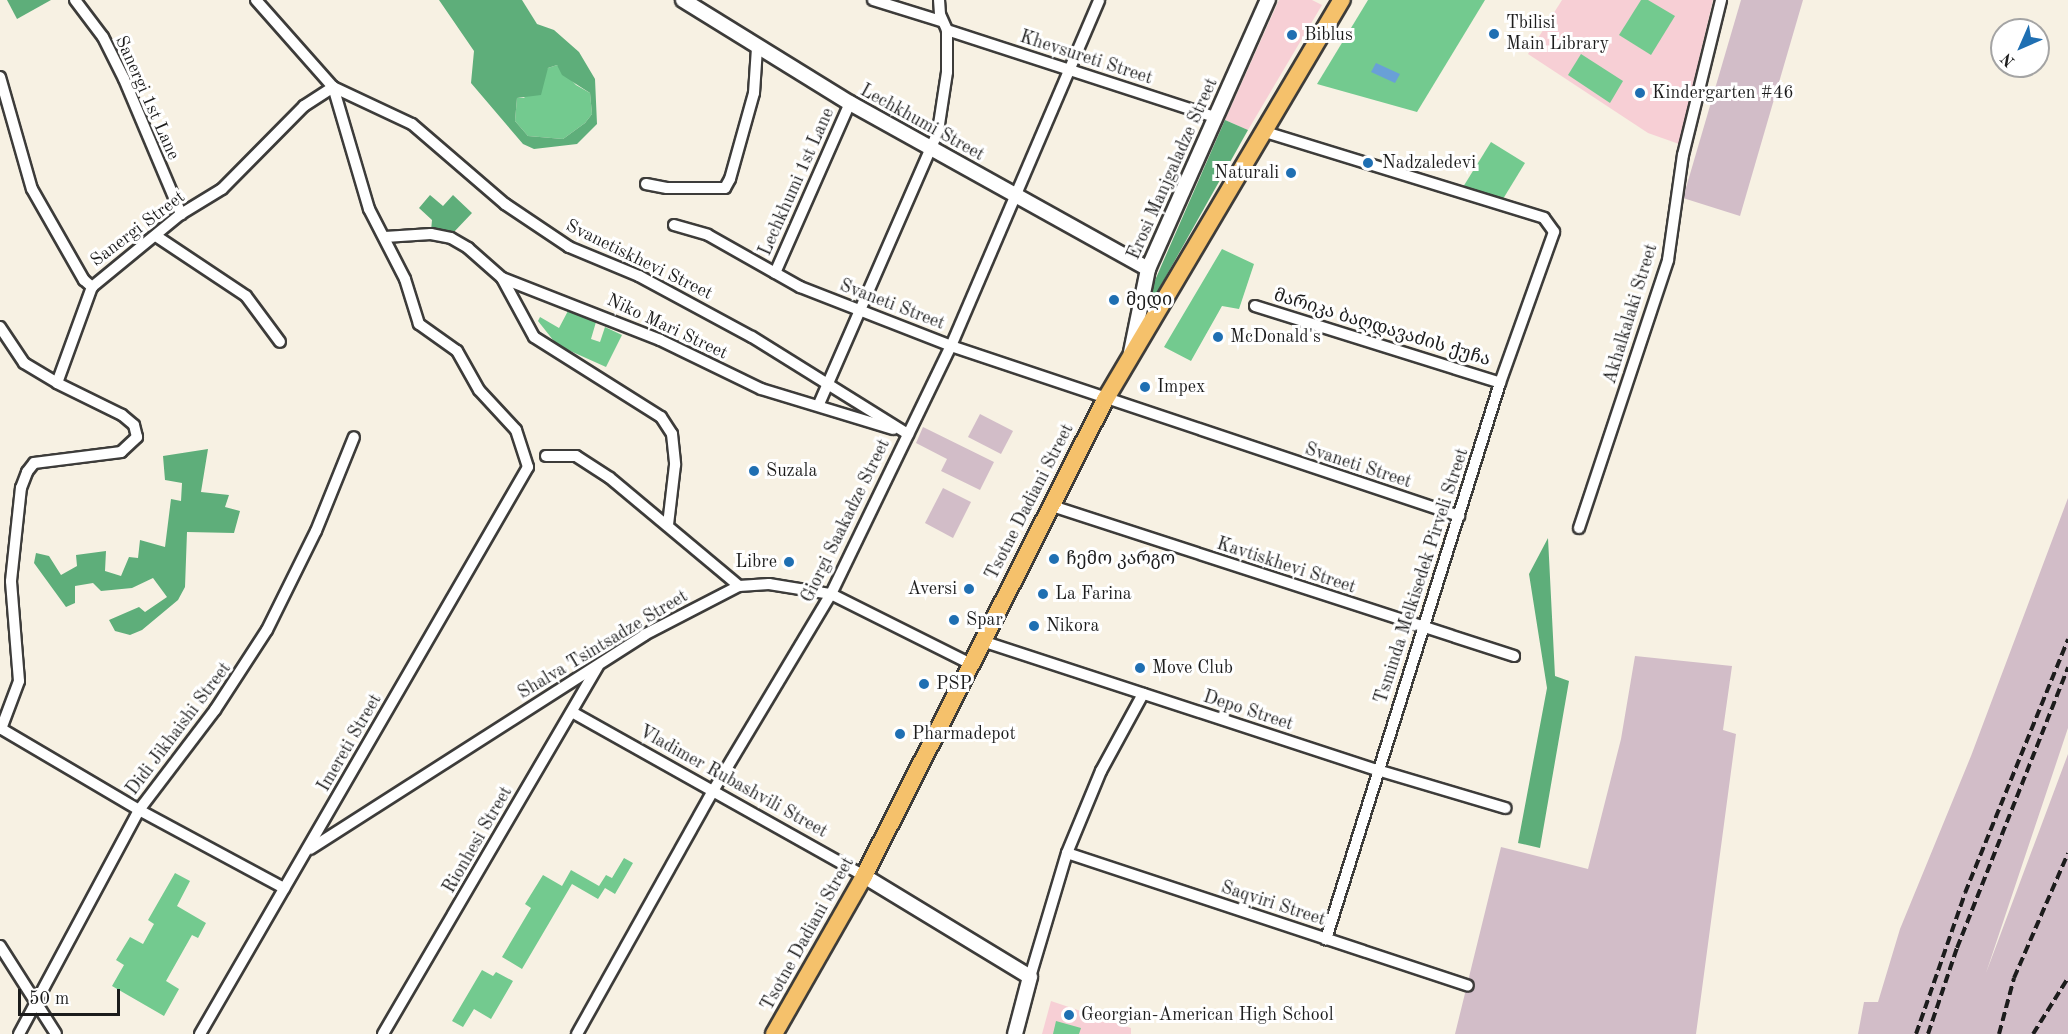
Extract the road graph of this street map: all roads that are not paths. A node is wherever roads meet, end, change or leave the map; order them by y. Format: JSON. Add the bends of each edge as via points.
{"nodes":[{"id":1,"x":75,"y":0,"type":"edge"},
{"id":2,"x":256,"y":0,"type":"edge"},
{"id":3,"x":683,"y":0,"type":"edge"},
{"id":4,"x":873,"y":0,"type":"edge"},
{"id":5,"x":939,"y":0,"type":"edge"},
{"id":6,"x":1099,"y":0,"type":"edge"},
{"id":7,"x":1268,"y":0,"type":"edge"},
{"id":8,"x":1342,"y":0,"type":"edge"},
{"id":9,"x":1721,"y":0,"type":"edge"},
{"id":10,"x":944,"y":25,"type":"junction"},
{"id":11,"x":757,"y":48,"type":"junction"},
{"id":12,"x":1070,"y":71,"type":"junction"},
{"id":13,"x":0,"y":77,"type":"edge"},
{"id":14,"x":333,"y":87,"type":"junction"},
{"id":15,"x":850,"y":103,"type":"junction"},
{"id":16,"x":1215,"y":117,"type":"junction"},
{"id":17,"x":1262,"y":131,"type":"junction"},
{"id":18,"x":932,"y":149,"type":"junction"},
{"id":19,"x":646,"y":184,"type":"dead end"},
{"id":20,"x":1014,"y":195,"type":"junction"},
{"id":21,"x":181,"y":214,"type":"junction"},
{"id":22,"x":674,"y":225,"type":"dead end"},
{"id":23,"x":156,"y":236,"type":"junction"},
{"id":24,"x":386,"y":237,"type":"junction"},
{"id":25,"x":1148,"y":269,"type":"junction"},
{"id":26,"x":775,"y":273,"type":"junction"},
{"id":27,"x":502,"y":278,"type":"junction"},
{"id":28,"x":92,"y":287,"type":"junction"},
{"id":29,"x":1255,"y":306,"type":"dead end"},
{"id":30,"x":862,"y":312,"type":"junction"},
{"id":31,"x":0,"y":327,"type":"edge"},
{"id":32,"x":280,"y":342,"type":"dead end"},
{"id":33,"x":951,"y":346,"type":"junction"},
{"id":34,"x":1129,"y":359,"type":"junction"},
{"id":35,"x":826,"y":380,"type":"junction"},
{"id":36,"x":1500,"y":382,"type":"junction"},
{"id":37,"x":57,"y":383,"type":"junction"},
{"id":38,"x":1105,"y":400,"type":"junction"},
{"id":39,"x":819,"y":404,"type":"junction"},
{"id":40,"x":908,"y":434,"type":"junction"},
{"id":41,"x":354,"y":437,"type":"dead end"},
{"id":42,"x":546,"y":456,"type":"dead end"},
{"id":43,"x":1049,"y":505,"type":"junction"},
{"id":44,"x":1459,"y":516,"type":"junction"},
{"id":45,"x":668,"y":525,"type":"junction"},
{"id":46,"x":1579,"y":528,"type":"dead end"},
{"id":47,"x":739,"y":586,"type":"junction"},
{"id":48,"x":831,"y":594,"type":"junction"},
{"id":49,"x":1422,"y":628,"type":"junction"},
{"id":50,"x":982,"y":641,"type":"junction"},
{"id":51,"x":1514,"y":656,"type":"dead end"},
{"id":52,"x":600,"y":663,"type":"junction"},
{"id":53,"x":971,"y":664,"type":"junction"},
{"id":54,"x":1143,"y":694,"type":"junction"},
{"id":55,"x":572,"y":712,"type":"junction"},
{"id":56,"x":1,"y":728,"type":"edge"},
{"id":57,"x":1377,"y":770,"type":"junction"},
{"id":58,"x":713,"y":791,"type":"junction"},
{"id":59,"x":1505,"y":808,"type":"dead end"},
{"id":60,"x":139,"y":810,"type":"junction"},
{"id":61,"x":307,"y":850,"type":"junction"},
{"id":62,"x":1067,"y":853,"type":"junction"},
{"id":63,"x":864,"y":876,"type":"junction"},
{"id":64,"x":284,"y":888,"type":"junction"},
{"id":65,"x":1326,"y":939,"type":"junction"},
{"id":66,"x":0,"y":946,"type":"edge"},
{"id":67,"x":1030,"y":976,"type":"junction"},
{"id":68,"x":1468,"y":986,"type":"dead end"},
{"id":69,"x":36,"y":1005,"type":"junction"},
{"id":70,"x":19,"y":1034,"type":"edge"},
{"id":71,"x":56,"y":1034,"type":"edge"},
{"id":72,"x":200,"y":1034,"type":"edge"},
{"id":73,"x":383,"y":1034,"type":"edge"},
{"id":74,"x":577,"y":1034,"type":"edge"},
{"id":75,"x":774,"y":1034,"type":"edge"},
{"id":76,"x":1015,"y":1034,"type":"edge"}],
"edges":[{"from":1,"to":21,"type":"street","name":"Sanergi 1st Lane","via":[[102,37],[124,79]]},
{"from":2,"to":14,"type":"street"},
{"from":3,"to":11,"type":"street","name":"Lechkhumi Street"},
{"from":4,"to":10,"type":"street","name":"Khevsureti Street"},
{"from":5,"to":10,"type":"street"},
{"from":6,"to":12,"type":"street","name":"Giorgi Saakadze Street"},
{"from":7,"to":16,"type":"street","name":"Erosi Manjgaladze Street"},
{"from":8,"to":17,"type":"main road","name":"Tsotne Dadiani Street"},
{"from":9,"to":46,"type":"street","name":"Akhalkalaki Street","via":[[1683,155],[1668,260]]},
{"from":10,"to":12,"type":"street","name":"Khevsureti Street"},
{"from":10,"to":18,"type":"street","via":[[944,105]]},
{"from":11,"to":15,"type":"street","name":"Lechkhumi Street"},
{"from":11,"to":19,"type":"street","via":[[754,93],[725,188]]},
{"from":12,"to":16,"type":"street","name":"Khevsureti Street"},
{"from":12,"to":20,"type":"street","name":"Giorgi Saakadze Street"},
{"from":13,"to":28,"type":"street","via":[[32,189],[84,280]]},
{"from":14,"to":21,"type":"street","name":"Sanergi Street","via":[[304,106],[222,189]]},
{"from":14,"to":24,"type":"street","via":[[369,208]]},
{"from":14,"to":35,"type":"street","name":"Svanetiskhevi Street","via":[[405,119],[505,204],[569,247],[639,276]]},
{"from":15,"to":18,"type":"street","name":"Lechkhumi Street"},
{"from":15,"to":26,"type":"street","name":"Lechkhumi 1st Lane"},
{"from":16,"to":25,"type":"street","name":"Erosi Manjgaladze Street"},
{"from":17,"to":34,"type":"main road","name":"Tsotne Dadiani Street"},
{"from":17,"to":36,"type":"street","name":"Tsminda Melkisedek Pirveli Street","via":[[1544,218],[1552,225],[1554,232]]},
{"from":18,"to":20,"type":"street","name":"Lechkhumi Street"},
{"from":18,"to":30,"type":"street"},
{"from":20,"to":25,"type":"street","name":"Lechkhumi Street"},
{"from":20,"to":33,"type":"street","name":"Giorgi Saakadze Street"},
{"from":21,"to":23,"type":"street","name":"Sanergi Street"},
{"from":22,"to":26,"type":"street","name":"Svaneti Street","via":[[708,235]]},
{"from":23,"to":28,"type":"street","name":"Sanergi Street"},
{"from":23,"to":32,"type":"street","via":[[246,296]]},
{"from":24,"to":27,"type":"street","via":[[431,234],[452,238]]},
{"from":24,"to":61,"type":"street","name":"Imereti Street","via":[[405,279],[418,324],[457,351],[479,390],[516,430],[528,467]]},
{"from":25,"to":34,"type":"street","name":"Erosi Manjgaladze Street"},
{"from":26,"to":30,"type":"street","name":"Svaneti Street"},
{"from":27,"to":39,"type":"street","name":"Niko Mari Street","via":[[650,335],[761,390]]},
{"from":27,"to":45,"type":"street","via":[[534,337],[661,417],[672,434],[675,465]]},
{"from":28,"to":37,"type":"street","name":"Sanergi Street"},
{"from":29,"to":36,"type":"street","name":"მარიკა ბაღდავაძის ქუჩა"},
{"from":30,"to":33,"type":"street","name":"Svaneti Street"},
{"from":30,"to":35,"type":"street"},
{"from":31,"to":37,"type":"street","via":[[24,363]]},
{"from":33,"to":38,"type":"street","name":"Svaneti Street"},
{"from":33,"to":40,"type":"street","name":"Giorgi Saakadze Street"},
{"from":34,"to":38,"type":"main road","name":"Tsotne Dadiani Street"},
{"from":35,"to":39,"type":"street"},
{"from":35,"to":40,"type":"street","name":"Svanetiskhevi Street"},
{"from":36,"to":44,"type":"street","name":"Tsminda Melkisedek Pirveli Street"},
{"from":37,"to":56,"type":"street","via":[[122,415],[134,425],[137,437],[121,452],[34,463],[21,488],[11,581],[19,681]]},
{"from":38,"to":43,"type":"main road","name":"Tsotne Dadiani Street"},
{"from":38,"to":44,"type":"street","name":"Svaneti Street"},
{"from":39,"to":40,"type":"street","name":"Niko Mari Street"},
{"from":40,"to":48,"type":"street","name":"Giorgi Saakadze Street"},
{"from":41,"to":60,"type":"street","name":"Didi Jikhaishi Street","via":[[316,531],[267,630],[215,710]]},
{"from":42,"to":45,"type":"street","via":[[576,456]]},
{"from":43,"to":49,"type":"street","name":"Kavtiskhevi Street"},
{"from":43,"to":50,"type":"main road","name":"Tsotne Dadiani Street"},
{"from":44,"to":49,"type":"street","name":"Tsminda Melkisedek Pirveli Street"},
{"from":45,"to":47,"type":"street"},
{"from":47,"to":48,"type":"street","name":"Shalva Tsintsadze Street","via":[[769,584]]},
{"from":47,"to":52,"type":"street","name":"Shalva Tsintsadze Street","via":[[644,635]]},
{"from":48,"to":53,"type":"street","name":"Shalva Tsintsadze Street"},
{"from":48,"to":58,"type":"street","name":"Giorgi Saakadze Street"},
{"from":49,"to":51,"type":"street","name":"Kavtiskhevi Street"},
{"from":49,"to":57,"type":"street","name":"Tsminda Melkisedek Pirveli Street"},
{"from":50,"to":53,"type":"main road","name":"Tsotne Dadiani Street"},
{"from":50,"to":54,"type":"street","name":"Depo Street"},
{"from":52,"to":55,"type":"street","name":"Rionhesi Street"},
{"from":52,"to":61,"type":"street","name":"Shalva Tsintsadze Street"},
{"from":53,"to":63,"type":"main road","name":"Tsotne Dadiani Street"},
{"from":54,"to":57,"type":"street","name":"Depo Street"},
{"from":54,"to":62,"type":"street","via":[[1101,771]]},
{"from":55,"to":58,"type":"street","name":"Vladimer Rubashvili Street"},
{"from":55,"to":73,"type":"street","name":"Rionhesi Street"},
{"from":56,"to":60,"type":"street"},
{"from":57,"to":59,"type":"street","name":"Depo Street"},
{"from":57,"to":65,"type":"street","name":"Tsminda Melkisedek Pirveli Street"},
{"from":58,"to":63,"type":"street","name":"Vladimer Rubashvili Street"},
{"from":58,"to":74,"type":"street","name":"Giorgi Saakadze Street"},
{"from":60,"to":64,"type":"street"},
{"from":60,"to":69,"type":"street","name":"Didi Jikhaishi Street"},
{"from":61,"to":64,"type":"street","name":"Imereti Street"},
{"from":62,"to":65,"type":"street","name":"Saqviri Street"},
{"from":62,"to":67,"type":"street"},
{"from":63,"to":67,"type":"street","name":"Vladimer Rubashvili Street"},
{"from":63,"to":75,"type":"main road","name":"Tsotne Dadiani Street"},
{"from":64,"to":72,"type":"street","name":"Imereti Street"},
{"from":65,"to":68,"type":"street","name":"Saqviri Street"},
{"from":66,"to":69,"type":"street"},
{"from":67,"to":76,"type":"street"},
{"from":69,"to":70,"type":"street","name":"Didi Jikhaishi Street"},
{"from":69,"to":71,"type":"street"}]}
